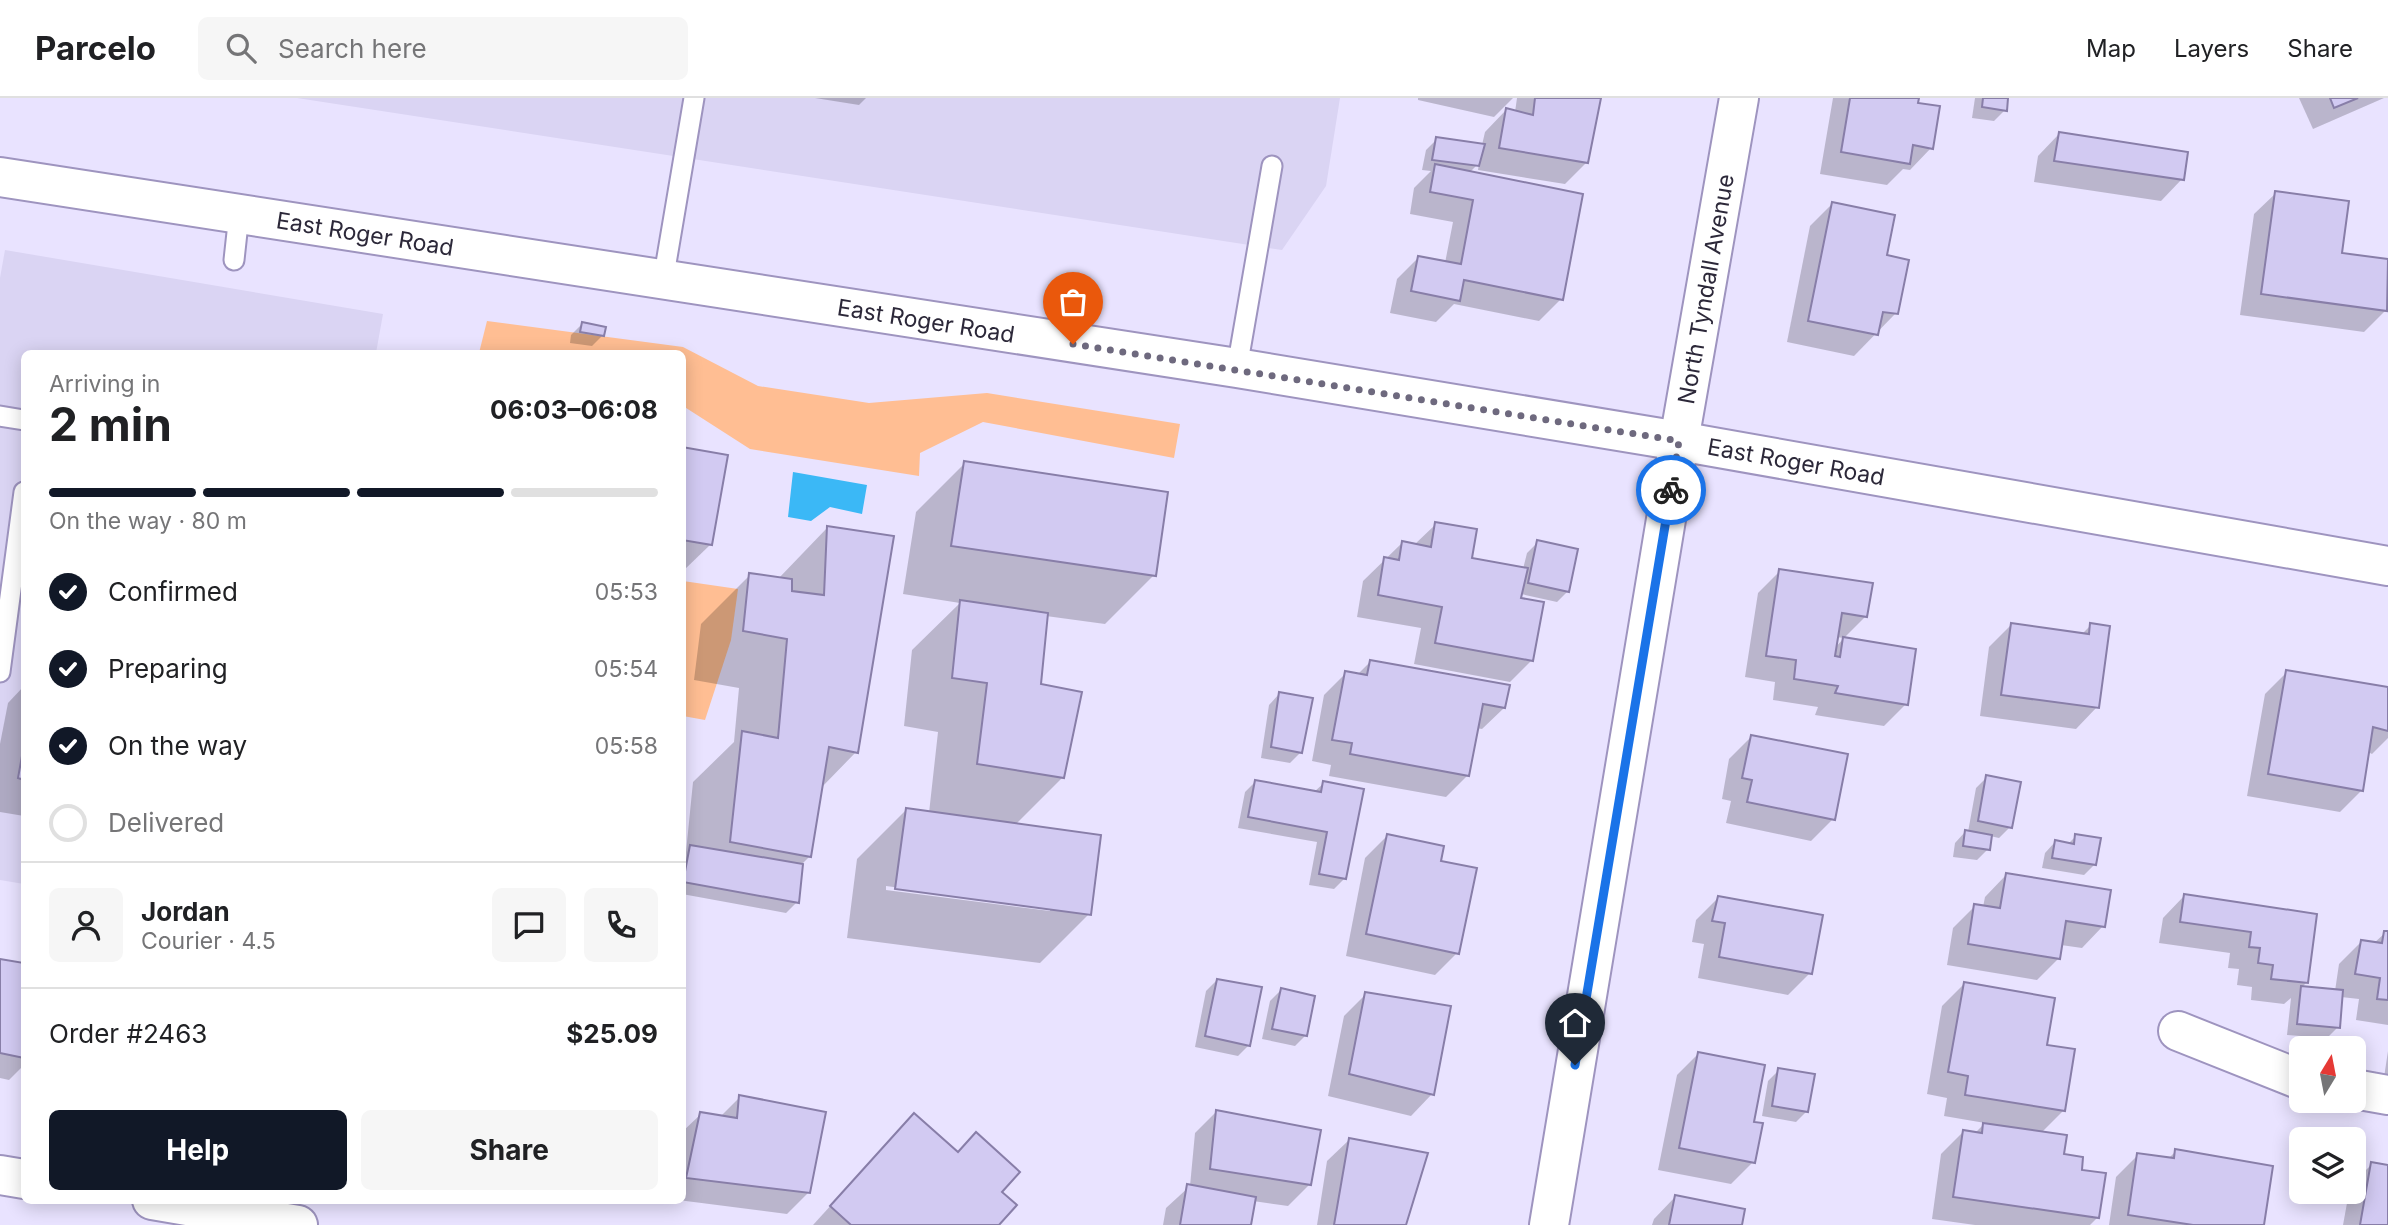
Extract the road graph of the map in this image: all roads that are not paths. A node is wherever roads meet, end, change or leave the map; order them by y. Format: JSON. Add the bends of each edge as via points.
{"nodes":[{"id":1,"x":694,"y":98,"type":"edge"},
{"id":2,"x":1739,"y":98,"type":"edge"},
{"id":3,"x":1272,"y":166,"type":"dead end"},
{"id":4,"x":0,"y":177,"type":"edge"},
{"id":5,"x":239,"y":214,"type":"junction"},
{"id":6,"x":234,"y":260,"type":"dead end"},
{"id":7,"x":663,"y":281,"type":"junction"},
{"id":8,"x":1237,"y":369,"type":"junction"},
{"id":9,"x":0,"y":416,"type":"edge"},
{"id":10,"x":21,"y":420,"type":"edge"},
{"id":11,"x":1679,"y":441,"type":"junction"},
{"id":12,"x":21,"y":511,"type":"edge"},
{"id":13,"x":2388,"y":566,"type":"edge"},
{"id":14,"x":3,"y":623,"type":"edge"},
{"id":15,"x":0,"y":672,"type":"edge"},
{"id":16,"x":2178,"y":1031,"type":"dead end"},
{"id":17,"x":2289,"y":1075,"type":"edge"},
{"id":18,"x":2366,"y":1091,"type":"edge"},
{"id":19,"x":2388,"y":1095,"type":"edge"},
{"id":20,"x":0,"y":1175,"type":"edge"},
{"id":21,"x":21,"y":1178,"type":"edge"},
{"id":22,"x":175,"y":1204,"type":"edge"},
{"id":23,"x":298,"y":1225,"type":"edge"},
{"id":24,"x":1549,"y":1225,"type":"edge"}],
"edges":[{"from":1,"to":7,"type":"lane"},
{"from":2,"to":11,"type":"street","name":"North Tyndall Avenue"},
{"from":3,"to":8,"type":"lane"},
{"from":4,"to":5,"type":"street","name":"East Roger Road"},
{"from":5,"to":6,"type":"lane"},
{"from":5,"to":7,"type":"street","name":"East Roger Road"},
{"from":7,"to":8,"type":"street","name":"East Roger Road"},
{"from":8,"to":11,"type":"street","name":"East Roger Road"},
{"from":9,"to":10,"type":"lane"},
{"from":11,"to":13,"type":"street","name":"East Roger Road"},
{"from":11,"to":24,"type":"street","name":"North Tyndall Avenue"},
{"from":12,"to":14,"type":"lane"},
{"from":14,"to":15,"type":"lane"},
{"from":16,"to":17,"type":"street"},
{"from":18,"to":19,"type":"street"},
{"from":20,"to":21,"type":"street"},
{"from":22,"to":23,"type":"street"}]}
